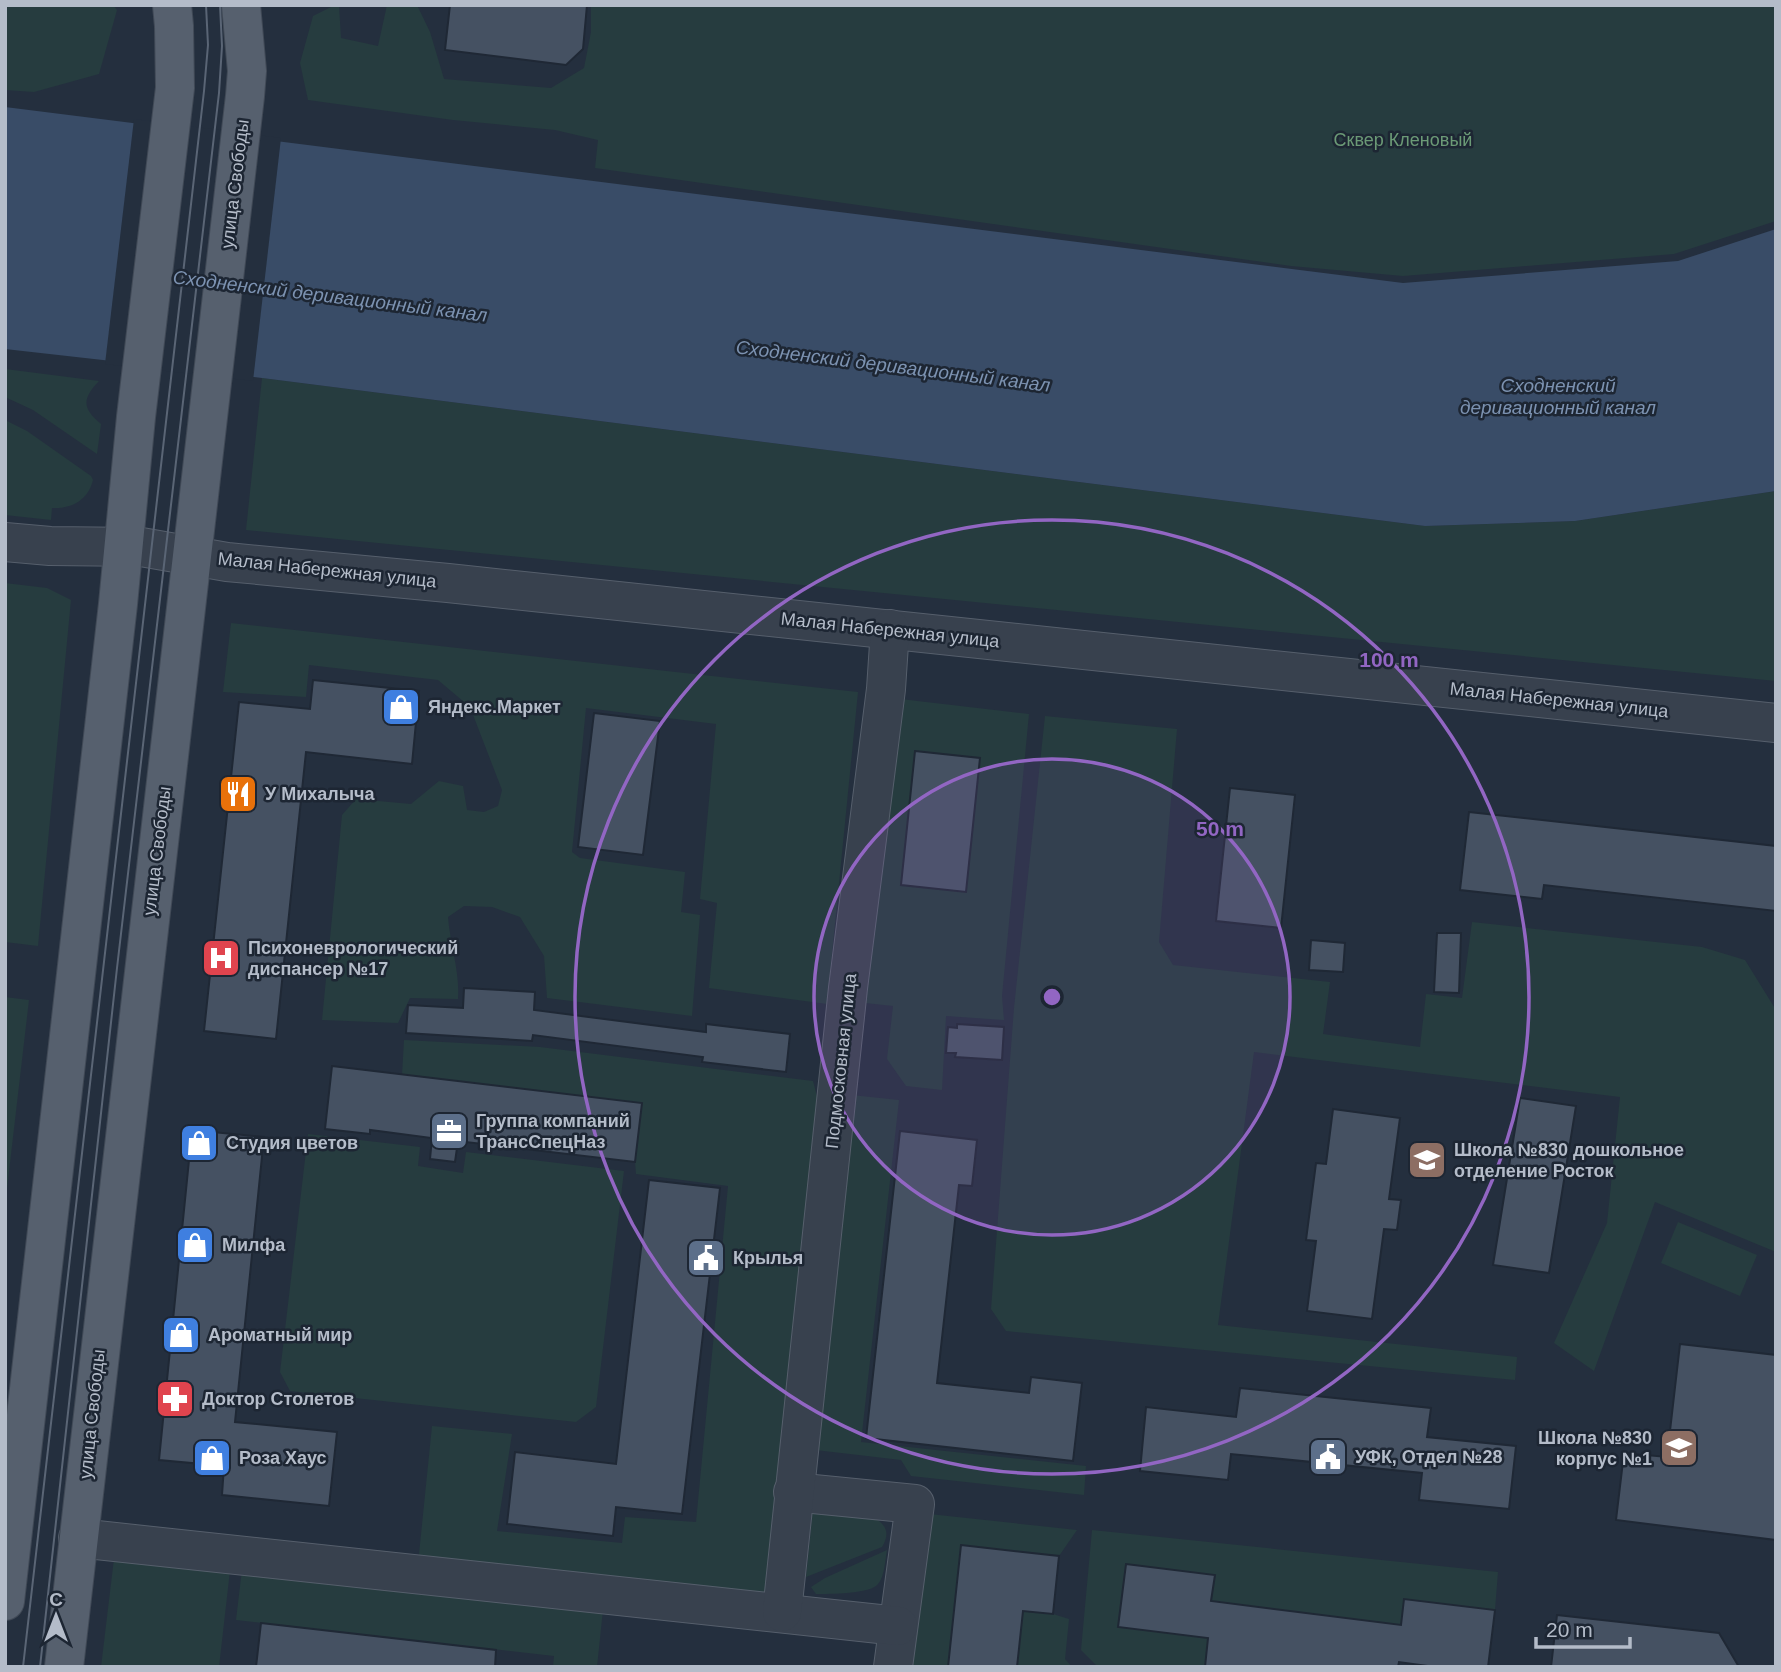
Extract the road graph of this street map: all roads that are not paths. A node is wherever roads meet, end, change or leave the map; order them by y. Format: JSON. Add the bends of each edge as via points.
{"nodes":[{"id":1,"x":172,"y":5,"type":"edge"},
{"id":2,"x":245,"y":15,"type":"edge"},
{"id":3,"x":5,"y":542,"type":"edge"},
{"id":4,"x":124,"y":547,"type":"junction"},
{"id":5,"x":192,"y":556,"type":"junction"},
{"id":6,"x":890,"y":629,"type":"junction"},
{"id":7,"x":1776,"y":723,"type":"edge"},
{"id":8,"x":793,"y":1492,"type":"junction"},
{"id":9,"x":78,"y":1538,"type":"junction"},
{"id":10,"x":5,"y":1601,"type":"edge"},
{"id":11,"x":782,"y":1612,"type":"junction"},
{"id":12,"x":898,"y":1626,"type":"junction"},
{"id":13,"x":64,"y":1667,"type":"edge"},
{"id":14,"x":893,"y":1667,"type":"edge"}],
"edges":[{"from":1,"to":4,"type":"main road","via":[[175,88]]},
{"from":2,"to":5,"type":"main road","name":"улица Свободы","via":[[245,96]]},
{"from":3,"to":4,"type":"street","name":"Малая Набережная улица"},
{"from":4,"to":5,"type":"street","name":"Малая Набережная улица"},
{"from":4,"to":10,"type":"main road"},
{"from":5,"to":6,"type":"street","name":"Малая Набережная улица"},
{"from":5,"to":9,"type":"main road","name":"улица Свободы"},
{"from":6,"to":7,"type":"street","name":"Малая Набережная улица"},
{"from":6,"to":8,"type":"street","name":"Подмосковная улица"},
{"from":8,"to":11,"type":"street","name":"Подмосковная улица"},
{"from":8,"to":12,"type":"street","via":[[915,1504]]},
{"from":9,"to":11,"type":"street"},
{"from":9,"to":13,"type":"main road","name":"улица Свободы"},
{"from":11,"to":12,"type":"street"},
{"from":12,"to":14,"type":"street"}]}
